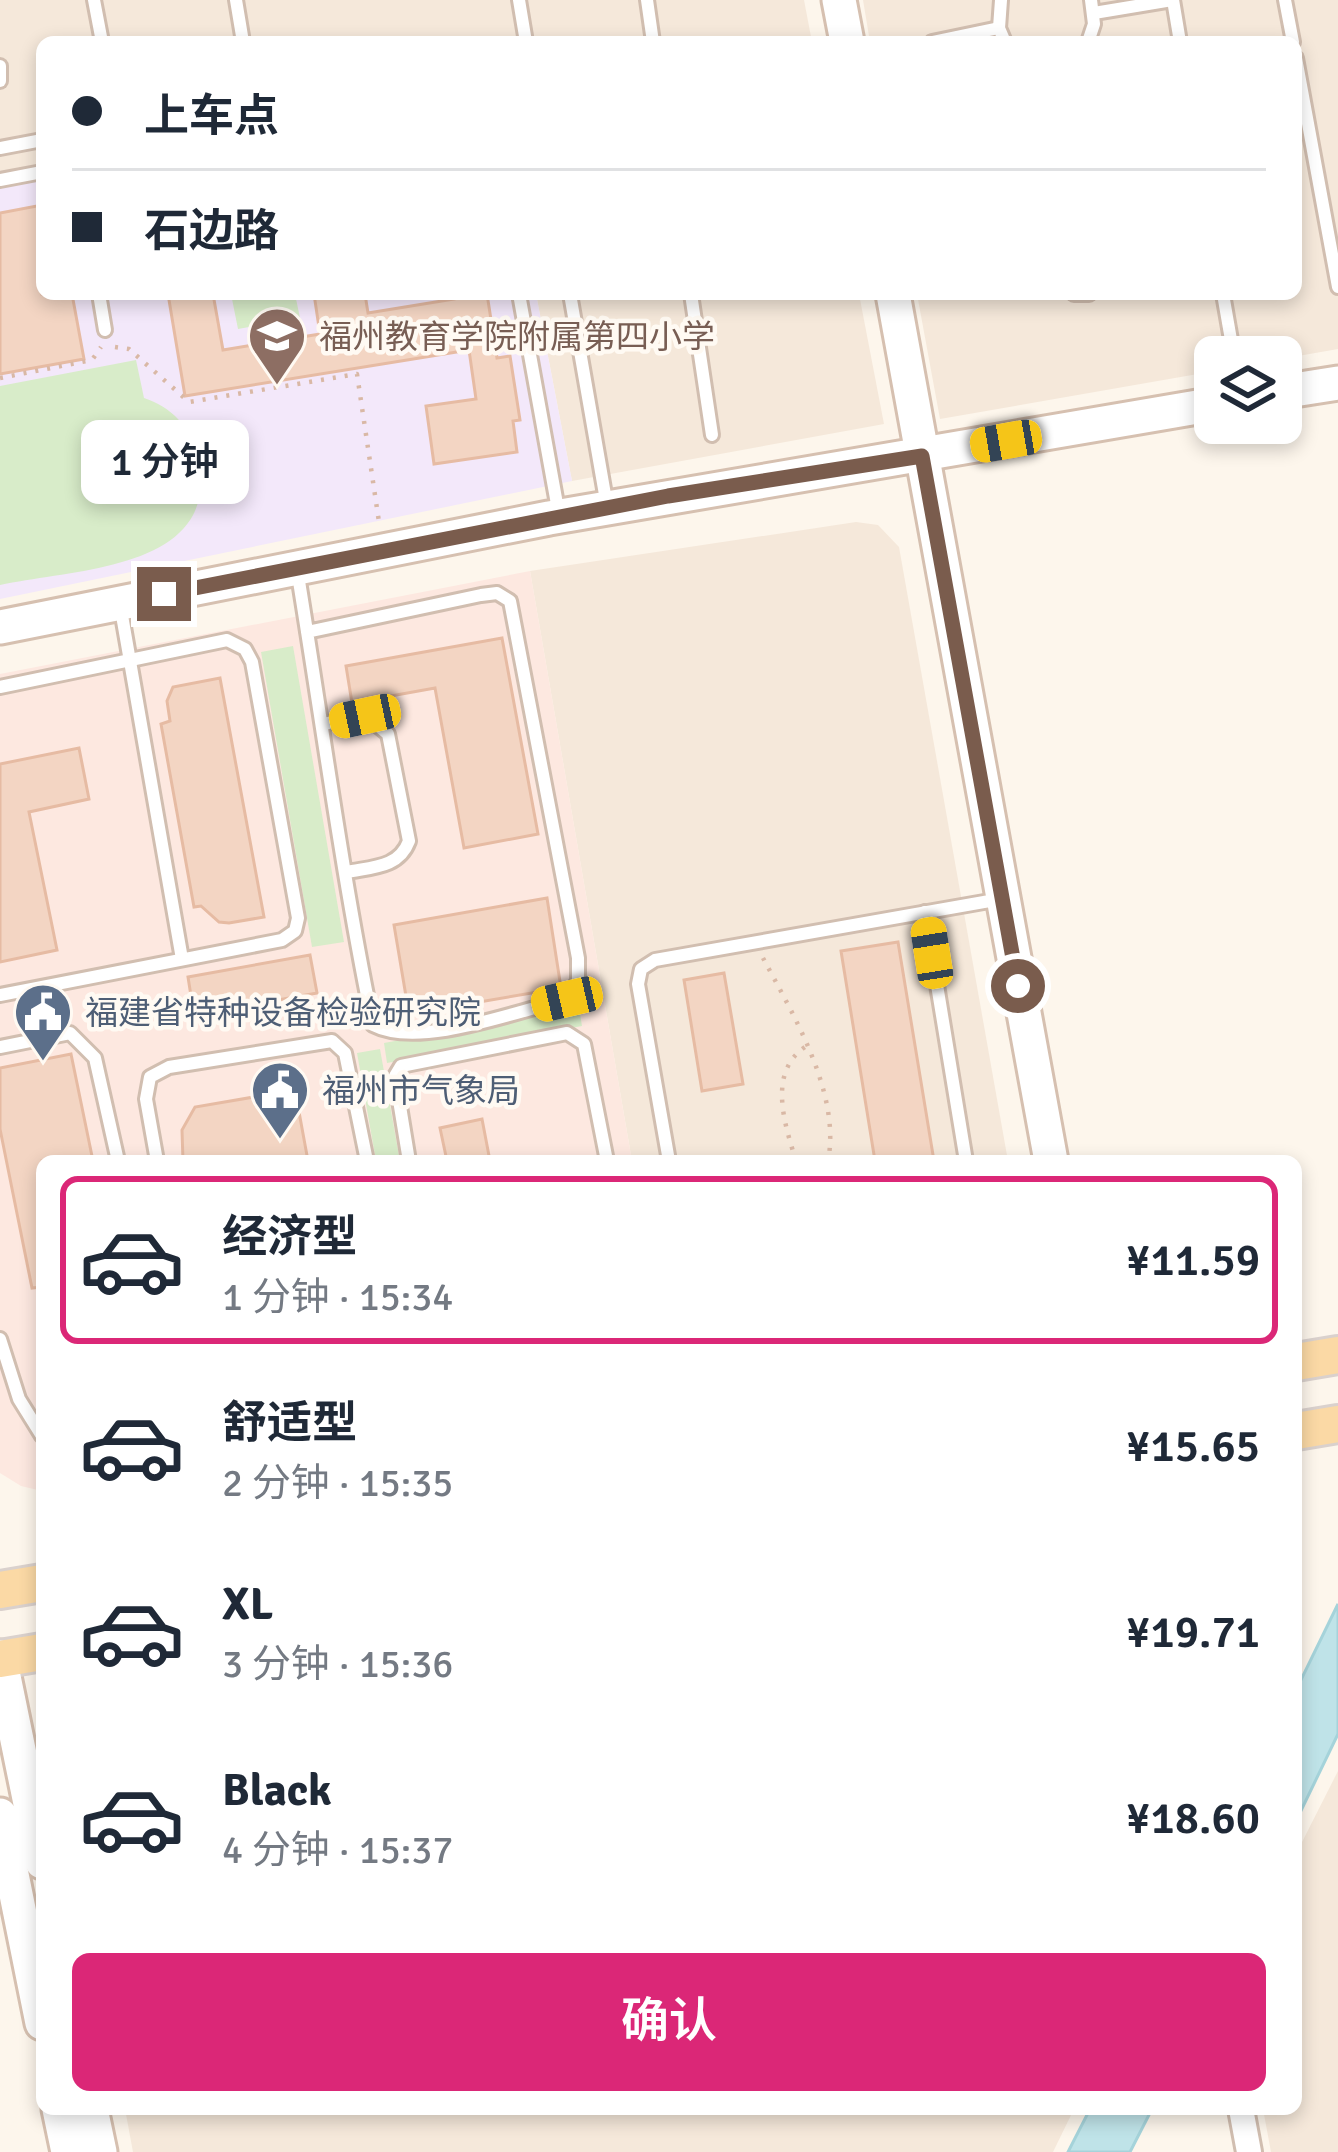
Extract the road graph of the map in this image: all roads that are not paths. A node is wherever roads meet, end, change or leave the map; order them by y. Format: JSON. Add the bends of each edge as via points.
{"nodes":[{"id":1,"x":94,"y":0,"type":"edge"},
{"id":2,"x":236,"y":0,"type":"edge"},
{"id":3,"x":519,"y":0,"type":"edge"},
{"id":4,"x":646,"y":0,"type":"edge"},
{"id":5,"x":839,"y":0,"type":"edge"},
{"id":6,"x":1001,"y":0,"type":"edge"},
{"id":7,"x":1172,"y":0,"type":"edge"},
{"id":8,"x":1286,"y":0,"type":"edge"},
{"id":9,"x":1093,"y":6,"type":"edge"},
{"id":10,"x":999,"y":28,"type":"junction"},
{"id":11,"x":101,"y":36,"type":"edge"},
{"id":12,"x":242,"y":36,"type":"edge"},
{"id":13,"x":525,"y":36,"type":"edge"},
{"id":14,"x":652,"y":36,"type":"edge"},
{"id":15,"x":846,"y":36,"type":"edge"},
{"id":16,"x":961,"y":36,"type":"edge"},
{"id":17,"x":1002,"y":36,"type":"edge"},
{"id":18,"x":1089,"y":36,"type":"edge"},
{"id":19,"x":1179,"y":36,"type":"edge"},
{"id":20,"x":1292,"y":36,"type":"edge"},
{"id":21,"x":0,"y":66,"type":"edge"},
{"id":22,"x":0,"y":81,"type":"edge"},
{"id":23,"x":1302,"y":91,"type":"edge"},
{"id":24,"x":36,"y":141,"type":"edge"},
{"id":25,"x":0,"y":148,"type":"edge"},
{"id":26,"x":36,"y":173,"type":"edge"},
{"id":27,"x":0,"y":180,"type":"edge"},
{"id":28,"x":1338,"y":287,"type":"edge"},
{"id":29,"x":100,"y":300,"type":"edge"},
{"id":30,"x":520,"y":300,"type":"edge"},
{"id":31,"x":571,"y":300,"type":"edge"},
{"id":32,"x":692,"y":300,"type":"edge"},
{"id":33,"x":894,"y":300,"type":"edge"},
{"id":34,"x":1224,"y":300,"type":"edge"},
{"id":35,"x":105,"y":330,"type":"road end"},
{"id":36,"x":1230,"y":336,"type":"edge"},
{"id":37,"x":1338,"y":383,"type":"edge"},
{"id":38,"x":1302,"y":389,"type":"edge"},
{"id":39,"x":1194,"y":408,"type":"edge"},
{"id":40,"x":712,"y":435,"type":"dead end"},
{"id":41,"x":922,"y":456,"type":"junction"},
{"id":42,"x":608,"y":507,"type":"junction"},
{"id":43,"x":559,"y":516,"type":"junction"},
{"id":44,"x":297,"y":568,"type":"junction"},
{"id":45,"x":120,"y":603,"type":"junction"},
{"id":46,"x":0,"y":627,"type":"edge"},
{"id":47,"x":308,"y":632,"type":"junction"},
{"id":48,"x":130,"y":660,"type":"junction"},
{"id":49,"x":0,"y":687,"type":"edge"},
{"id":50,"x":323,"y":724,"type":"junction"},
{"id":51,"x":347,"y":872,"type":"junction"},
{"id":52,"x":1003,"y":898,"type":"junction"},
{"id":53,"x":926,"y":912,"type":"junction"},
{"id":54,"x":182,"y":959,"type":"junction"},
{"id":55,"x":0,"y":995,"type":"edge"},
{"id":56,"x":0,"y":1046,"type":"edge"},
{"id":57,"x":117,"y":1155,"type":"edge"},
{"id":58,"x":156,"y":1155,"type":"edge"},
{"id":59,"x":366,"y":1155,"type":"edge"},
{"id":60,"x":408,"y":1155,"type":"edge"},
{"id":61,"x":606,"y":1155,"type":"edge"},
{"id":62,"x":669,"y":1155,"type":"edge"},
{"id":63,"x":965,"y":1155,"type":"edge"},
{"id":64,"x":1050,"y":1155,"type":"edge"},
{"id":65,"x":0,"y":1339,"type":"edge"},
{"id":66,"x":1338,"y":1355,"type":"edge"},
{"id":67,"x":1302,"y":1361,"type":"edge"},
{"id":68,"x":1338,"y":1424,"type":"edge"},
{"id":69,"x":36,"y":1427,"type":"edge"},
{"id":70,"x":1302,"y":1431,"type":"edge"},
{"id":71,"x":36,"y":1584,"type":"edge"},
{"id":72,"x":0,"y":1590,"type":"edge"},
{"id":73,"x":36,"y":1653,"type":"edge"},
{"id":74,"x":0,"y":1658,"type":"edge"},
{"id":75,"x":0,"y":1815,"type":"edge"},
{"id":76,"x":36,"y":1833,"type":"edge"},
{"id":77,"x":36,"y":1993,"type":"edge"},
{"id":78,"x":60,"y":2115,"type":"edge"},
{"id":79,"x":92,"y":2115,"type":"edge"},
{"id":80,"x":1242,"y":2115,"type":"edge"},
{"id":81,"x":68,"y":2152,"type":"edge"},
{"id":82,"x":100,"y":2152,"type":"edge"},
{"id":83,"x":1249,"y":2152,"type":"edge"}],
"edges":[{"from":1,"to":11,"type":"lane"},
{"from":2,"to":12,"type":"lane"},
{"from":3,"to":13,"type":"lane"},
{"from":4,"to":14,"type":"lane"},
{"from":5,"to":15,"type":"street"},
{"from":6,"to":10,"type":"lane"},
{"from":7,"to":9,"type":"lane"},
{"from":7,"to":19,"type":"lane"},
{"from":8,"to":20,"type":"lane"},
{"from":9,"to":18,"type":"lane"},
{"from":10,"to":16,"type":"lane"},
{"from":10,"to":17,"type":"lane"},
{"from":21,"to":22,"type":"lane"},
{"from":23,"to":28,"type":"lane"},
{"from":24,"to":25,"type":"lane"},
{"from":26,"to":27,"type":"lane"},
{"from":29,"to":35,"type":"lane"},
{"from":30,"to":43,"type":"lane"},
{"from":31,"to":42,"type":"lane"},
{"from":32,"to":40,"type":"lane"},
{"from":33,"to":41,"type":"street"},
{"from":34,"to":36,"type":"lane"},
{"from":37,"to":38,"type":"street"},
{"from":39,"to":41,"type":"street"},
{"from":41,"to":42,"type":"street"},
{"from":41,"to":52,"type":"street"},
{"from":42,"to":43,"type":"street"},
{"from":43,"to":44,"type":"street"},
{"from":44,"to":45,"type":"street"},
{"from":44,"to":47,"type":"lane"},
{"from":45,"to":46,"type":"street"},
{"from":45,"to":48,"type":"lane"},
{"from":47,"to":50,"type":"lane"},
{"from":47,"to":51,"type":"lane","via":[[481,595],[510,601],[578,981],[567,999],[392,1035],[373,1025]]},
{"from":48,"to":49,"type":"lane"},
{"from":48,"to":54,"type":"lane"},
{"from":48,"to":54,"type":"lane","via":[[227,640],[244,649],[298,918],[282,940]]},
{"from":50,"to":51,"type":"lane"},
{"from":50,"to":51,"type":"lane","via":[[365,716],[388,734],[409,842],[392,863]]},
{"from":52,"to":53,"type":"lane"},
{"from":52,"to":64,"type":"street"},
{"from":53,"to":62,"type":"lane","via":[[655,960],[641,969]]},
{"from":53,"to":63,"type":"lane"},
{"from":54,"to":55,"type":"lane"},
{"from":56,"to":57,"type":"lane","via":[[70,1034],[87,1046]]},
{"from":58,"to":59,"type":"lane","via":[[150,1077],[169,1067],[332,1041],[345,1053]]},
{"from":60,"to":61,"type":"lane","via":[[395,1076],[401,1066],[567,1034],[584,1044]]},
{"from":65,"to":69,"type":"lane"},
{"from":66,"to":67,"type":"main road"},
{"from":68,"to":70,"type":"main road"},
{"from":71,"to":72,"type":"main road"},
{"from":73,"to":74,"type":"main road"},
{"from":74,"to":76,"type":"street"},
{"from":75,"to":77,"type":"street"},
{"from":78,"to":81,"type":"street"},
{"from":79,"to":82,"type":"street"},
{"from":80,"to":83,"type":"street"}]}
